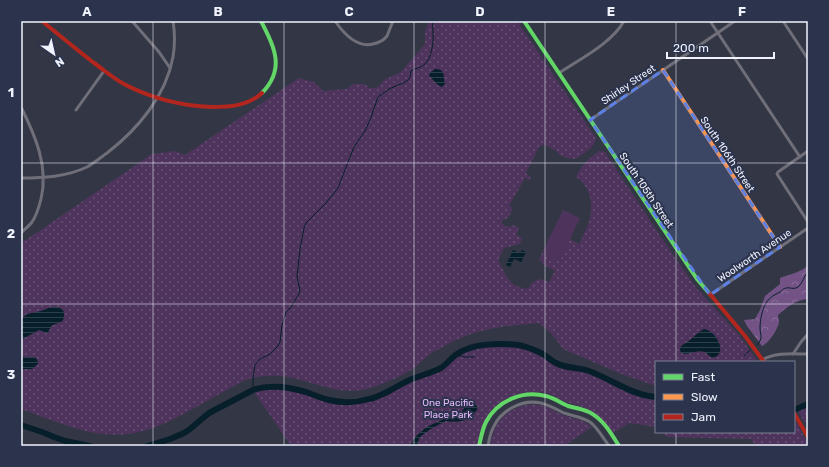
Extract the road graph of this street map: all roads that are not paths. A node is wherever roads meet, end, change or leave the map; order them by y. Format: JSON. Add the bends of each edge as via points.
{"nodes":[{"id":1,"x":42,"y":21,"type":"edge"},
{"id":2,"x":132,"y":21,"type":"edge"},
{"id":3,"x":173,"y":21,"type":"edge"},
{"id":4,"x":261,"y":21,"type":"edge"},
{"id":5,"x":335,"y":21,"type":"edge"},
{"id":6,"x":393,"y":21,"type":"edge"},
{"id":7,"x":524,"y":21,"type":"edge"},
{"id":8,"x":624,"y":21,"type":"edge"},
{"id":9,"x":710,"y":21,"type":"edge"},
{"id":10,"x":735,"y":21,"type":"edge"},
{"id":11,"x":783,"y":21,"type":"edge"},
{"id":12,"x":718,"y":33,"type":"junction"},
{"id":13,"x":808,"y":58,"type":"edge"},
{"id":14,"x":170,"y":68,"type":"junction"},
{"id":15,"x":663,"y":70,"type":"junction"},
{"id":16,"x":104,"y":71,"type":"junction"},
{"id":17,"x":559,"y":73,"type":"junction"},
{"id":18,"x":157,"y":98,"type":"junction"},
{"id":19,"x":21,"y":107,"type":"edge"},
{"id":20,"x":76,"y":110,"type":"dead end"},
{"id":21,"x":590,"y":120,"type":"junction"},
{"id":22,"x":808,"y":151,"type":"edge"},
{"id":23,"x":800,"y":157,"type":"junction"},
{"id":24,"x":21,"y":178,"type":"edge"},
{"id":25,"x":43,"y":178,"type":"junction"},
{"id":26,"x":808,"y":222,"type":"edge"},
{"id":27,"x":808,"y":228,"type":"edge"},
{"id":28,"x":21,"y":233,"type":"edge"},
{"id":29,"x":780,"y":247,"type":"junction"},
{"id":30,"x":710,"y":295,"type":"junction"},
{"id":31,"x":808,"y":334,"type":"edge"},
{"id":32,"x":793,"y":354,"type":"junction"},
{"id":33,"x":808,"y":354,"type":"edge"},
{"id":34,"x":763,"y":361,"type":"edge"},
{"id":35,"x":795,"y":415,"type":"edge"},
{"id":36,"x":808,"y":437,"type":"edge"},
{"id":37,"x":479,"y":446,"type":"edge"},
{"id":38,"x":488,"y":446,"type":"edge"},
{"id":39,"x":609,"y":446,"type":"edge"},
{"id":40,"x":620,"y":446,"type":"edge"}],
"edges":[{"from":1,"to":16,"type":"street"},
{"from":2,"to":14,"type":"street"},
{"from":3,"to":14,"type":"street","via":[[175,45]]},
{"from":4,"to":18,"type":"street","via":[[272,43],[276,69],[265,90],[251,101],[236,106],[207,107],[179,104]]},
{"from":5,"to":6,"type":"street","via":[[346,34],[360,44],[372,44],[382,40]]},
{"from":7,"to":17,"type":"street","name":"South 105th Street"},
{"from":8,"to":17,"type":"street","via":[[609,39]]},
{"from":9,"to":12,"type":"street"},
{"from":10,"to":12,"type":"street","name":"Shirley Street"},
{"from":11,"to":13,"type":"street"},
{"from":12,"to":15,"type":"street","name":"Shirley Street"},
{"from":12,"to":23,"type":"street"},
{"from":14,"to":18,"type":"street"},
{"from":15,"to":21,"type":"street","name":"Shirley Street"},
{"from":15,"to":29,"type":"street","name":"South 106th Street"},
{"from":16,"to":18,"type":"street","via":[[126,85]]},
{"from":16,"to":20,"type":"street"},
{"from":17,"to":21,"type":"street","name":"South 105th Street"},
{"from":18,"to":25,"type":"street","via":[[132,131],[96,161],[69,174]]},
{"from":19,"to":25,"type":"street","via":[[37,144]]},
{"from":21,"to":30,"type":"street","name":"South 105th Street","via":[[682,258]]},
{"from":22,"to":23,"type":"street"},
{"from":23,"to":26,"type":"street","via":[[777,174]]},
{"from":24,"to":25,"type":"street"},
{"from":25,"to":28,"type":"street","via":[[43,192],[38,212]]},
{"from":27,"to":29,"type":"street","name":"Woolworth Avenue"},
{"from":29,"to":30,"type":"street","name":"Woolworth Avenue"},
{"from":30,"to":34,"type":"street","name":"South 105th Street"},
{"from":31,"to":32,"type":"street"},
{"from":32,"to":33,"type":"street"},
{"from":32,"to":34,"type":"street","via":[[769,356]]},
{"from":35,"to":36,"type":"street"},
{"from":37,"to":40,"type":"street","via":[[487,420],[494,411],[513,398],[536,394],[594,415]]},
{"from":38,"to":39,"type":"street","via":[[491,432],[500,417],[508,410],[524,403],[548,405],[589,422]]}]}
